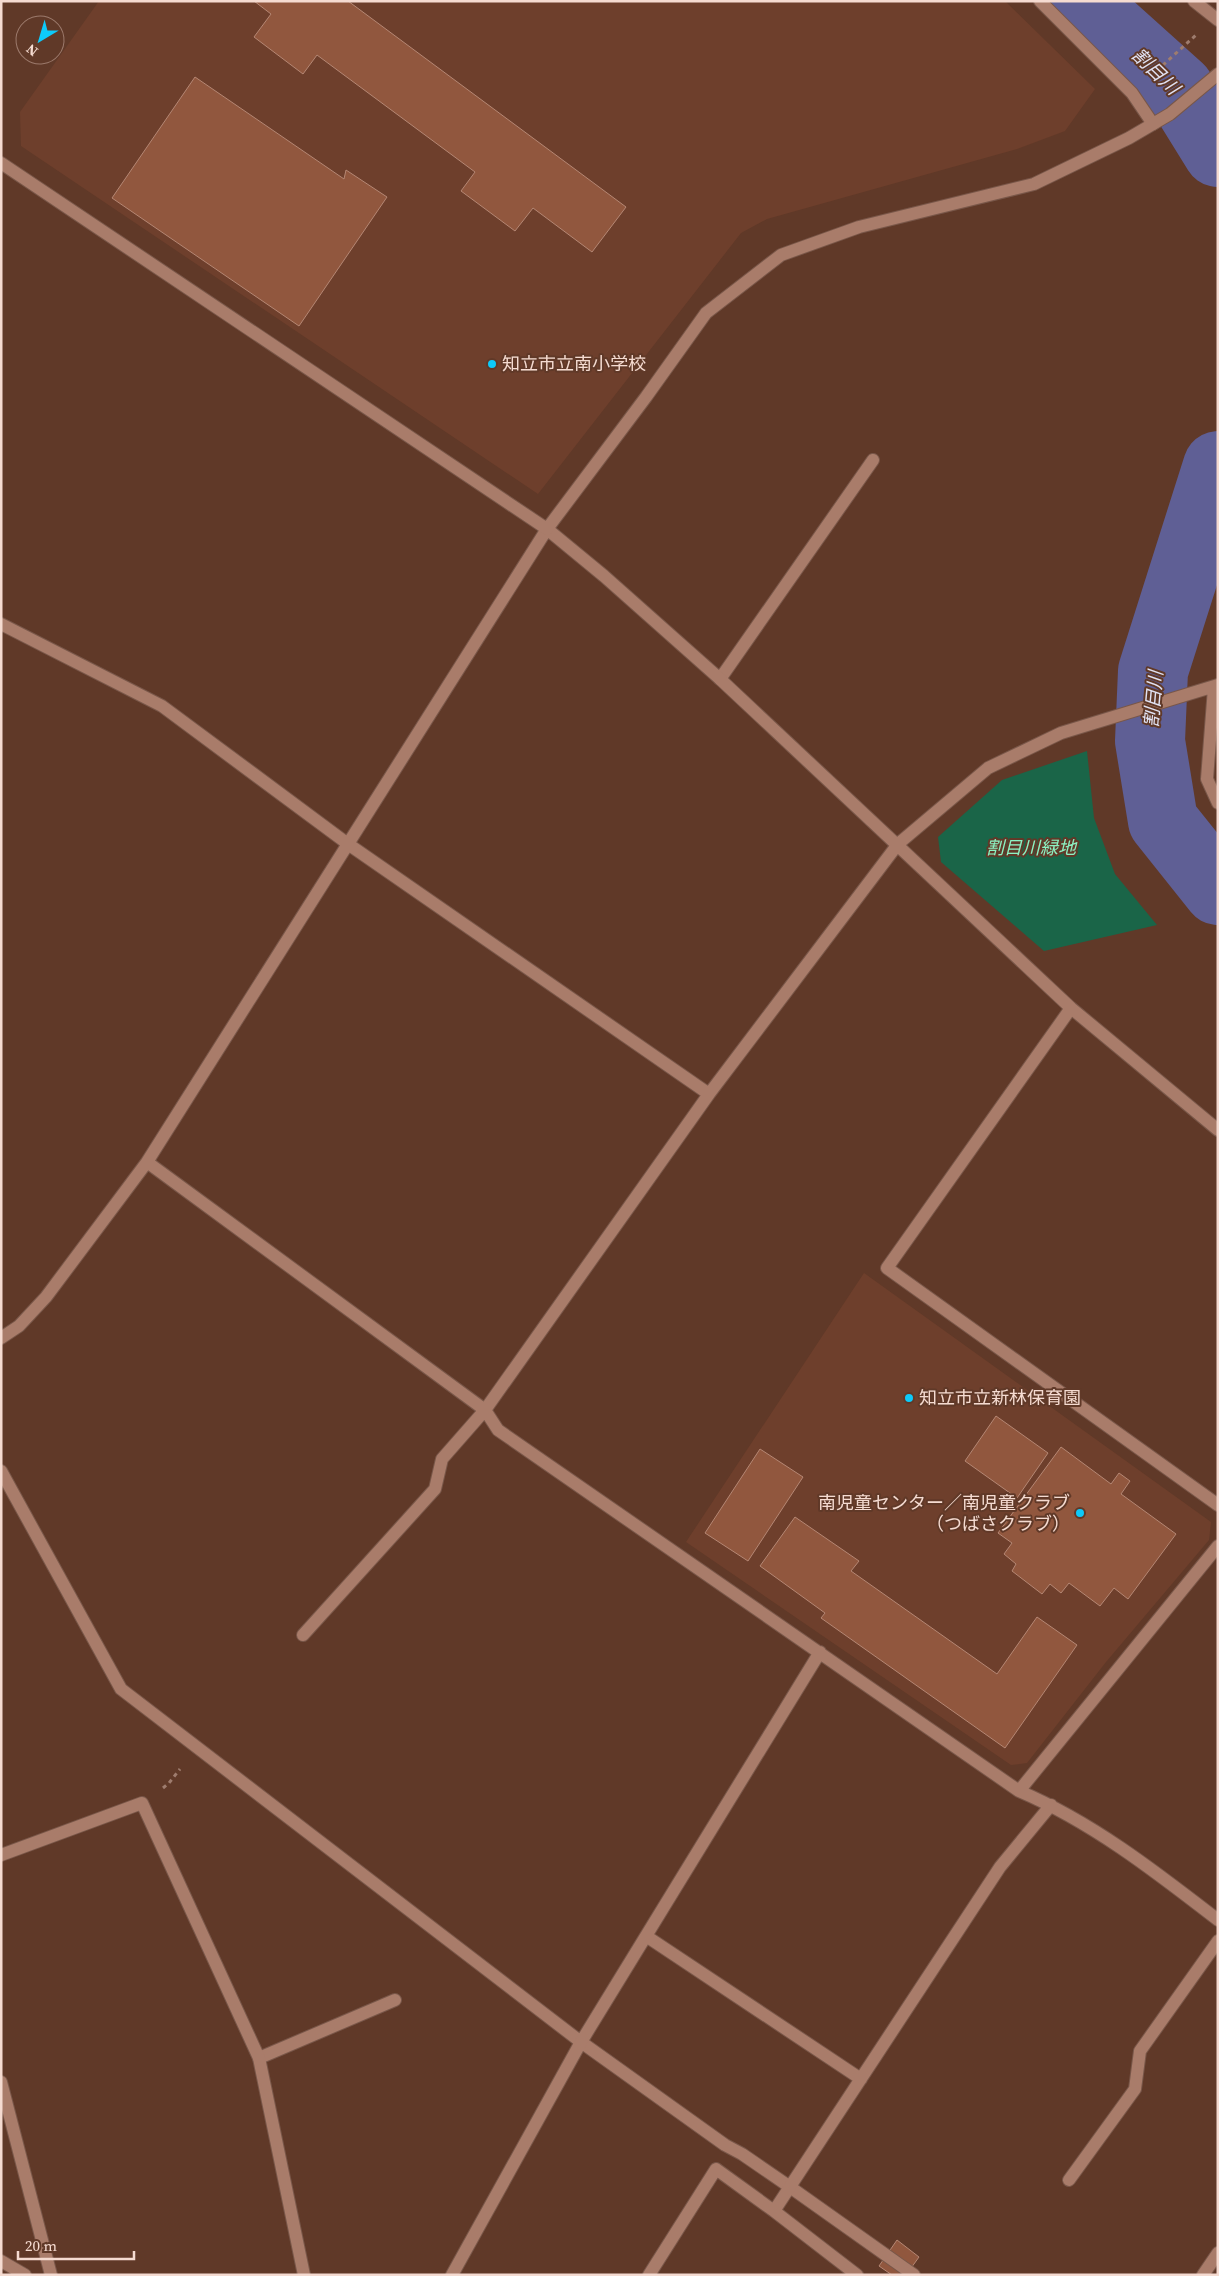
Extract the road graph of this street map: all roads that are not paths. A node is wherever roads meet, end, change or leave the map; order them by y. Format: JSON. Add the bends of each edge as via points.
{"nodes":[{"id":1,"x":1040,"y":1,"type":"edge"},
{"id":2,"x":1194,"y":1,"type":"edge"},
{"id":3,"x":1216,"y":19,"type":"edge"},
{"id":4,"x":1216,"y":75,"type":"edge"},
{"id":5,"x":1153,"y":124,"type":"junction"},
{"id":6,"x":1,"y":163,"type":"edge"},
{"id":7,"x":873,"y":460,"type":"dead end"},
{"id":8,"x":546,"y":529,"type":"junction"},
{"id":9,"x":1,"y":624,"type":"edge"},
{"id":10,"x":720,"y":679,"type":"junction"},
{"id":11,"x":1216,"y":687,"type":"edge"},
{"id":12,"x":1218,"y":803,"type":"edge"},
{"id":13,"x":348,"y":844,"type":"junction"},
{"id":14,"x":898,"y":844,"type":"junction"},
{"id":15,"x":1071,"y":1008,"type":"junction"},
{"id":16,"x":709,"y":1094,"type":"junction"},
{"id":17,"x":1218,"y":1130,"type":"edge"},
{"id":18,"x":147,"y":1162,"type":"junction"},
{"id":19,"x":1,"y":1338,"type":"edge"},
{"id":20,"x":485,"y":1410,"type":"junction"},
{"id":21,"x":1,"y":1470,"type":"edge"},
{"id":22,"x":1218,"y":1506,"type":"edge"},
{"id":23,"x":1218,"y":1546,"type":"edge"},
{"id":24,"x":303,"y":1635,"type":"dead end"},
{"id":25,"x":820,"y":1652,"type":"junction"},
{"id":26,"x":1019,"y":1791,"type":"junction"},
{"id":27,"x":1052,"y":1805,"type":"junction"},
{"id":28,"x":1,"y":1855,"type":"edge"},
{"id":29,"x":1218,"y":1920,"type":"edge"},
{"id":30,"x":646,"y":1936,"type":"junction"},
{"id":31,"x":1218,"y":1941,"type":"edge"},
{"id":32,"x":395,"y":2000,"type":"dead end"},
{"id":33,"x":581,"y":2042,"type":"junction"},
{"id":34,"x":259,"y":2058,"type":"junction"},
{"id":35,"x":862,"y":2079,"type":"junction"},
{"id":36,"x":1,"y":2082,"type":"edge"},
{"id":37,"x":1069,"y":2180,"type":"dead end"},
{"id":38,"x":790,"y":2187,"type":"junction"},
{"id":39,"x":774,"y":2211,"type":"junction"},
{"id":40,"x":1218,"y":2253,"type":"edge"},
{"id":41,"x":1,"y":2261,"type":"edge"},
{"id":42,"x":25,"y":2275,"type":"edge"},
{"id":43,"x":52,"y":2275,"type":"edge"},
{"id":44,"x":304,"y":2275,"type":"edge"},
{"id":45,"x":452,"y":2275,"type":"edge"},
{"id":46,"x":649,"y":2275,"type":"edge"},
{"id":47,"x":857,"y":2275,"type":"edge"},
{"id":48,"x":914,"y":2275,"type":"edge"},
{"id":49,"x":1203,"y":2275,"type":"edge"}],
"edges":[{"from":1,"to":5,"type":"street","via":[[1132,93]]},
{"from":2,"to":3,"type":"street"},
{"from":4,"to":5,"type":"street","via":[[1170,114]]},
{"from":5,"to":8,"type":"street","via":[[1034,184],[859,227],[781,255],[706,313]]},
{"from":6,"to":8,"type":"street"},
{"from":7,"to":10,"type":"street"},
{"from":8,"to":10,"type":"street"},
{"from":8,"to":13,"type":"street"},
{"from":9,"to":13,"type":"street","via":[[162,706]]},
{"from":10,"to":14,"type":"street"},
{"from":11,"to":12,"type":"street","via":[[1207,779]]},
{"from":11,"to":14,"type":"street","via":[[1060,733],[988,768]]},
{"from":13,"to":16,"type":"street"},
{"from":13,"to":18,"type":"street"},
{"from":14,"to":15,"type":"street"},
{"from":14,"to":16,"type":"street"},
{"from":15,"to":17,"type":"street"},
{"from":15,"to":22,"type":"street","via":[[887,1268]]},
{"from":16,"to":20,"type":"street"},
{"from":18,"to":19,"type":"street","via":[[46,1298],[19,1326]]},
{"from":18,"to":20,"type":"street"},
{"from":20,"to":24,"type":"street","via":[[442,1459],[435,1489]]},
{"from":20,"to":25,"type":"street","via":[[498,1430]]},
{"from":21,"to":33,"type":"street","via":[[121,1689]]},
{"from":23,"to":26,"type":"street"},
{"from":25,"to":26,"type":"street"},
{"from":25,"to":30,"type":"street"},
{"from":26,"to":27,"type":"street"},
{"from":27,"to":29,"type":"street","via":[[1162,1876]]},
{"from":27,"to":35,"type":"street","via":[[1000,1867]]},
{"from":28,"to":34,"type":"street","via":[[142,1803]]},
{"from":30,"to":33,"type":"street"},
{"from":30,"to":35,"type":"street"},
{"from":31,"to":37,"type":"street","via":[[1140,2052],[1134,2089]]},
{"from":32,"to":34,"type":"street"},
{"from":33,"to":38,"type":"street","via":[[724,2145]]},
{"from":33,"to":45,"type":"street"},
{"from":34,"to":44,"type":"street"},
{"from":35,"to":38,"type":"street"},
{"from":36,"to":43,"type":"street"},
{"from":38,"to":39,"type":"street"},
{"from":38,"to":48,"type":"street"},
{"from":39,"to":46,"type":"street","via":[[716,2169]]},
{"from":39,"to":47,"type":"street"},
{"from":40,"to":49,"type":"street"},
{"from":41,"to":42,"type":"street"}]}
